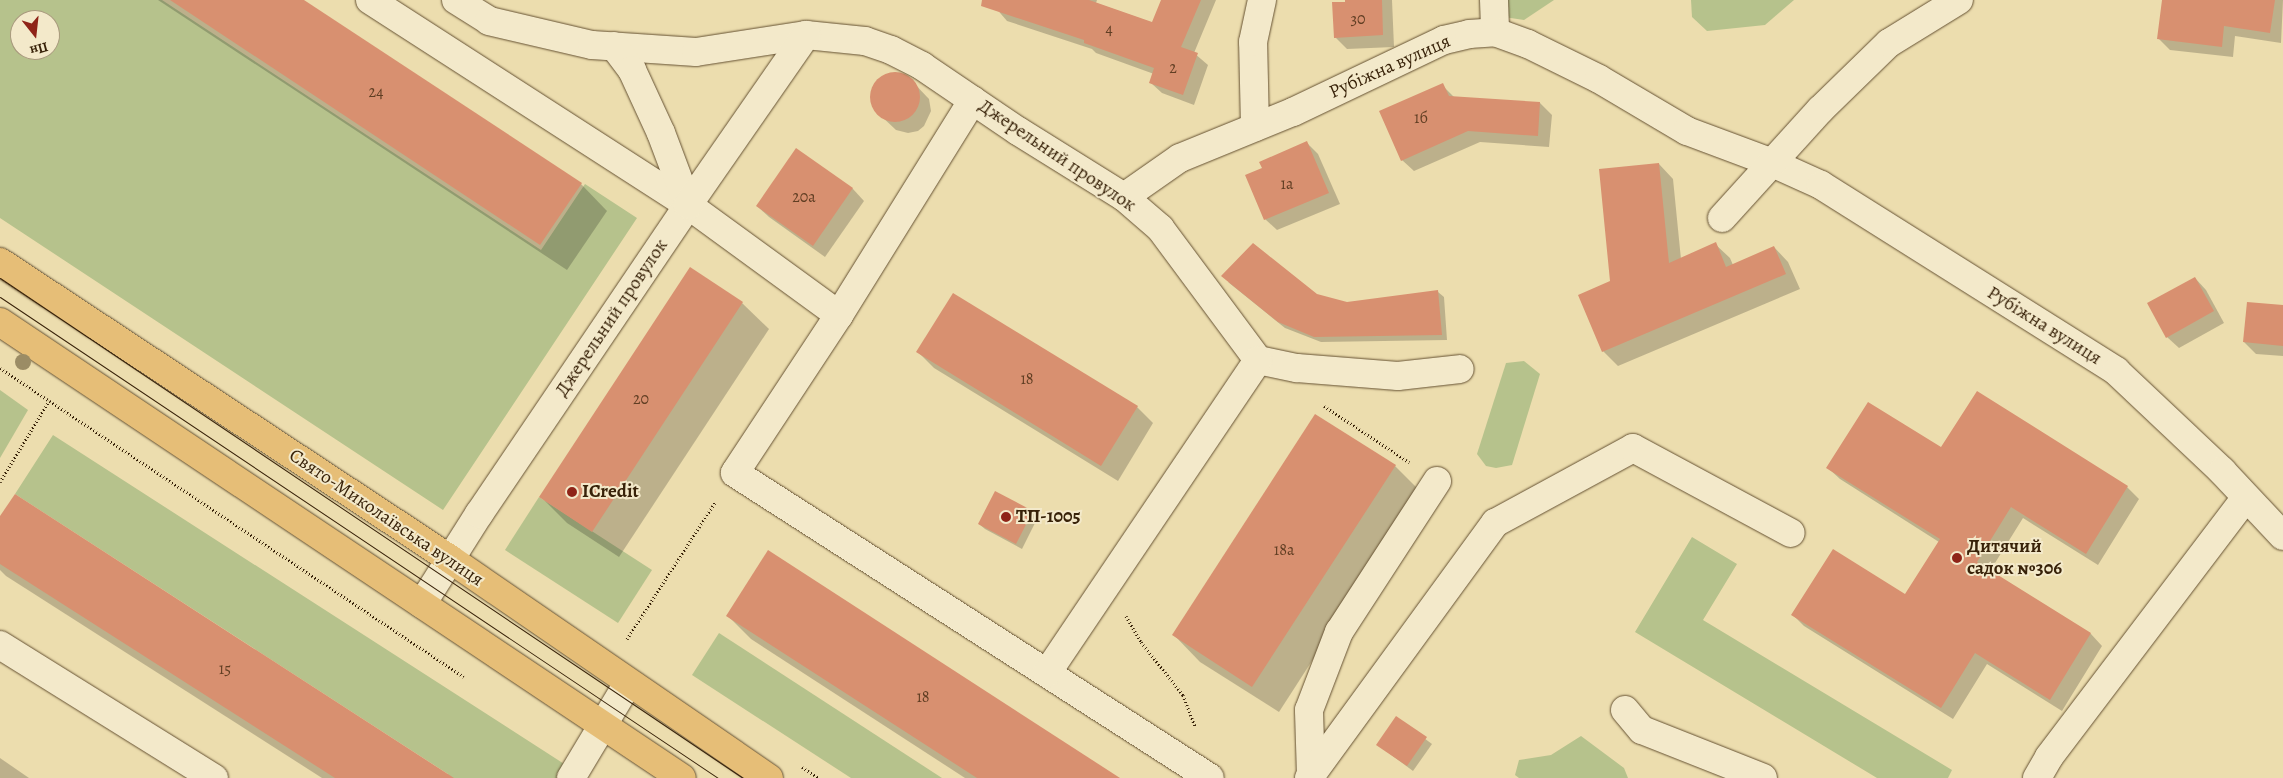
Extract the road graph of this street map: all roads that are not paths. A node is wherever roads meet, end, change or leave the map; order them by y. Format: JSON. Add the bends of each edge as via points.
{"nodes":[{"id":1,"x":370,"y":0,"type":"edge"},
{"id":2,"x":456,"y":0,"type":"edge"},
{"id":3,"x":1262,"y":0,"type":"edge"},
{"id":4,"x":1494,"y":0,"type":"edge"},
{"id":5,"x":1959,"y":0,"type":"edge"},
{"id":6,"x":1495,"y":32,"type":"junction"},
{"id":7,"x":806,"y":35,"type":"junction"},
{"id":8,"x":614,"y":46,"type":"junction"},
{"id":9,"x":973,"y":100,"type":"junction"},
{"id":10,"x":1256,"y":127,"type":"junction"},
{"id":11,"x":1770,"y":162,"type":"junction"},
{"id":12,"x":1124,"y":196,"type":"junction"},
{"id":13,"x":688,"y":204,"type":"junction"},
{"id":14,"x":1722,"y":218,"type":"dead end"},
{"id":15,"x":0,"y":262,"type":"edge"},
{"id":16,"x":839,"y":314,"type":"junction"},
{"id":17,"x":0,"y":322,"type":"edge"},
{"id":18,"x":1258,"y":360,"type":"junction"},
{"id":19,"x":1460,"y":369,"type":"dead end"},
{"id":20,"x":1437,"y":482,"type":"road end"},
{"id":21,"x":2246,"y":497,"type":"junction"},
{"id":22,"x":1790,"y":533,"type":"dead end"},
{"id":23,"x":2283,"y":536,"type":"edge"},
{"id":24,"x":450,"y":559,"type":"junction"},
{"id":25,"x":422,"y":604,"type":"junction"},
{"id":26,"x":0,"y":645,"type":"edge"},
{"id":27,"x":1047,"y":673,"type":"junction"},
{"id":28,"x":618,"y":676,"type":"junction"},
{"id":29,"x":1625,"y":710,"type":"dead end"},
{"id":30,"x":602,"y":725,"type":"junction"},
{"id":31,"x":1312,"y":777,"type":"edge"},
{"id":32,"x":214,"y":778,"type":"edge"},
{"id":33,"x":571,"y":778,"type":"edge"},
{"id":34,"x":682,"y":778,"type":"edge"},
{"id":35,"x":769,"y":778,"type":"edge"},
{"id":36,"x":1210,"y":778,"type":"edge"},
{"id":37,"x":1763,"y":778,"type":"edge"},
{"id":38,"x":2037,"y":778,"type":"edge"}],
"edges":[{"from":1,"to":13,"type":"street"},
{"from":2,"to":8,"type":"street","name":"Джерельний провулок","via":[[488,21],[592,45]]},
{"from":3,"to":10,"type":"street","via":[[1253,42]]},
{"from":4,"to":6,"type":"street"},
{"from":5,"to":11,"type":"street","via":[[1889,43]]},
{"from":6,"to":10,"type":"street","name":"Рубіжна вулиця","via":[[1444,40]]},
{"from":6,"to":11,"type":"street","name":"Рубіжна вулиця","via":[[1528,44],[1599,79],[1687,131]]},
{"from":7,"to":8,"type":"street","name":"Джерельний провулок","via":[[696,52]]},
{"from":7,"to":9,"type":"street","name":"Джерельний провулок","via":[[864,41],[891,50]]},
{"from":7,"to":13,"type":"street","name":"Джерельний провулок"},
{"from":8,"to":13,"type":"street","via":[[632,70]]},
{"from":9,"to":12,"type":"street","name":"Джерельний провулок"},
{"from":9,"to":16,"type":"street"},
{"from":10,"to":12,"type":"street","name":"Рубіжна вулиця","via":[[1180,158]]},
{"from":11,"to":14,"type":"street"},
{"from":11,"to":21,"type":"street","name":"Рубіжна вулиця","via":[[1821,185],[2116,371]]},
{"from":12,"to":18,"type":"street","name":"Джерельний провулок","via":[[1160,228]]},
{"from":13,"to":16,"type":"street"},
{"from":13,"to":24,"type":"street","name":"Джерельний провулок"},
{"from":15,"to":24,"type":"main road","name":"Свято-Миколаївська вулиця"},
{"from":16,"to":27,"type":"street","via":[[735,472]]},
{"from":17,"to":25,"type":"main road"},
{"from":18,"to":19,"type":"street","via":[[1297,368],[1398,376]]},
{"from":18,"to":27,"type":"street"},
{"from":20,"to":31,"type":"street","via":[[1339,632],[1309,710]]},
{"from":21,"to":23,"type":"street","name":"Рубіжна вулиця"},
{"from":21,"to":38,"type":"street"},
{"from":22,"to":31,"type":"street","via":[[1632,448],[1495,523]]},
{"from":24,"to":25,"type":"street","name":"Джерельний провулок"},
{"from":24,"to":28,"type":"main road","name":"Свято-Миколаївська вулиця"},
{"from":25,"to":30,"type":"main road"},
{"from":26,"to":32,"type":"street"},
{"from":27,"to":36,"type":"street"},
{"from":28,"to":30,"type":"street"},
{"from":28,"to":35,"type":"main road","name":"Свято-Миколаївська вулиця"},
{"from":29,"to":37,"type":"street","via":[[1642,730]]},
{"from":30,"to":33,"type":"street"},
{"from":30,"to":34,"type":"main road"}]}
